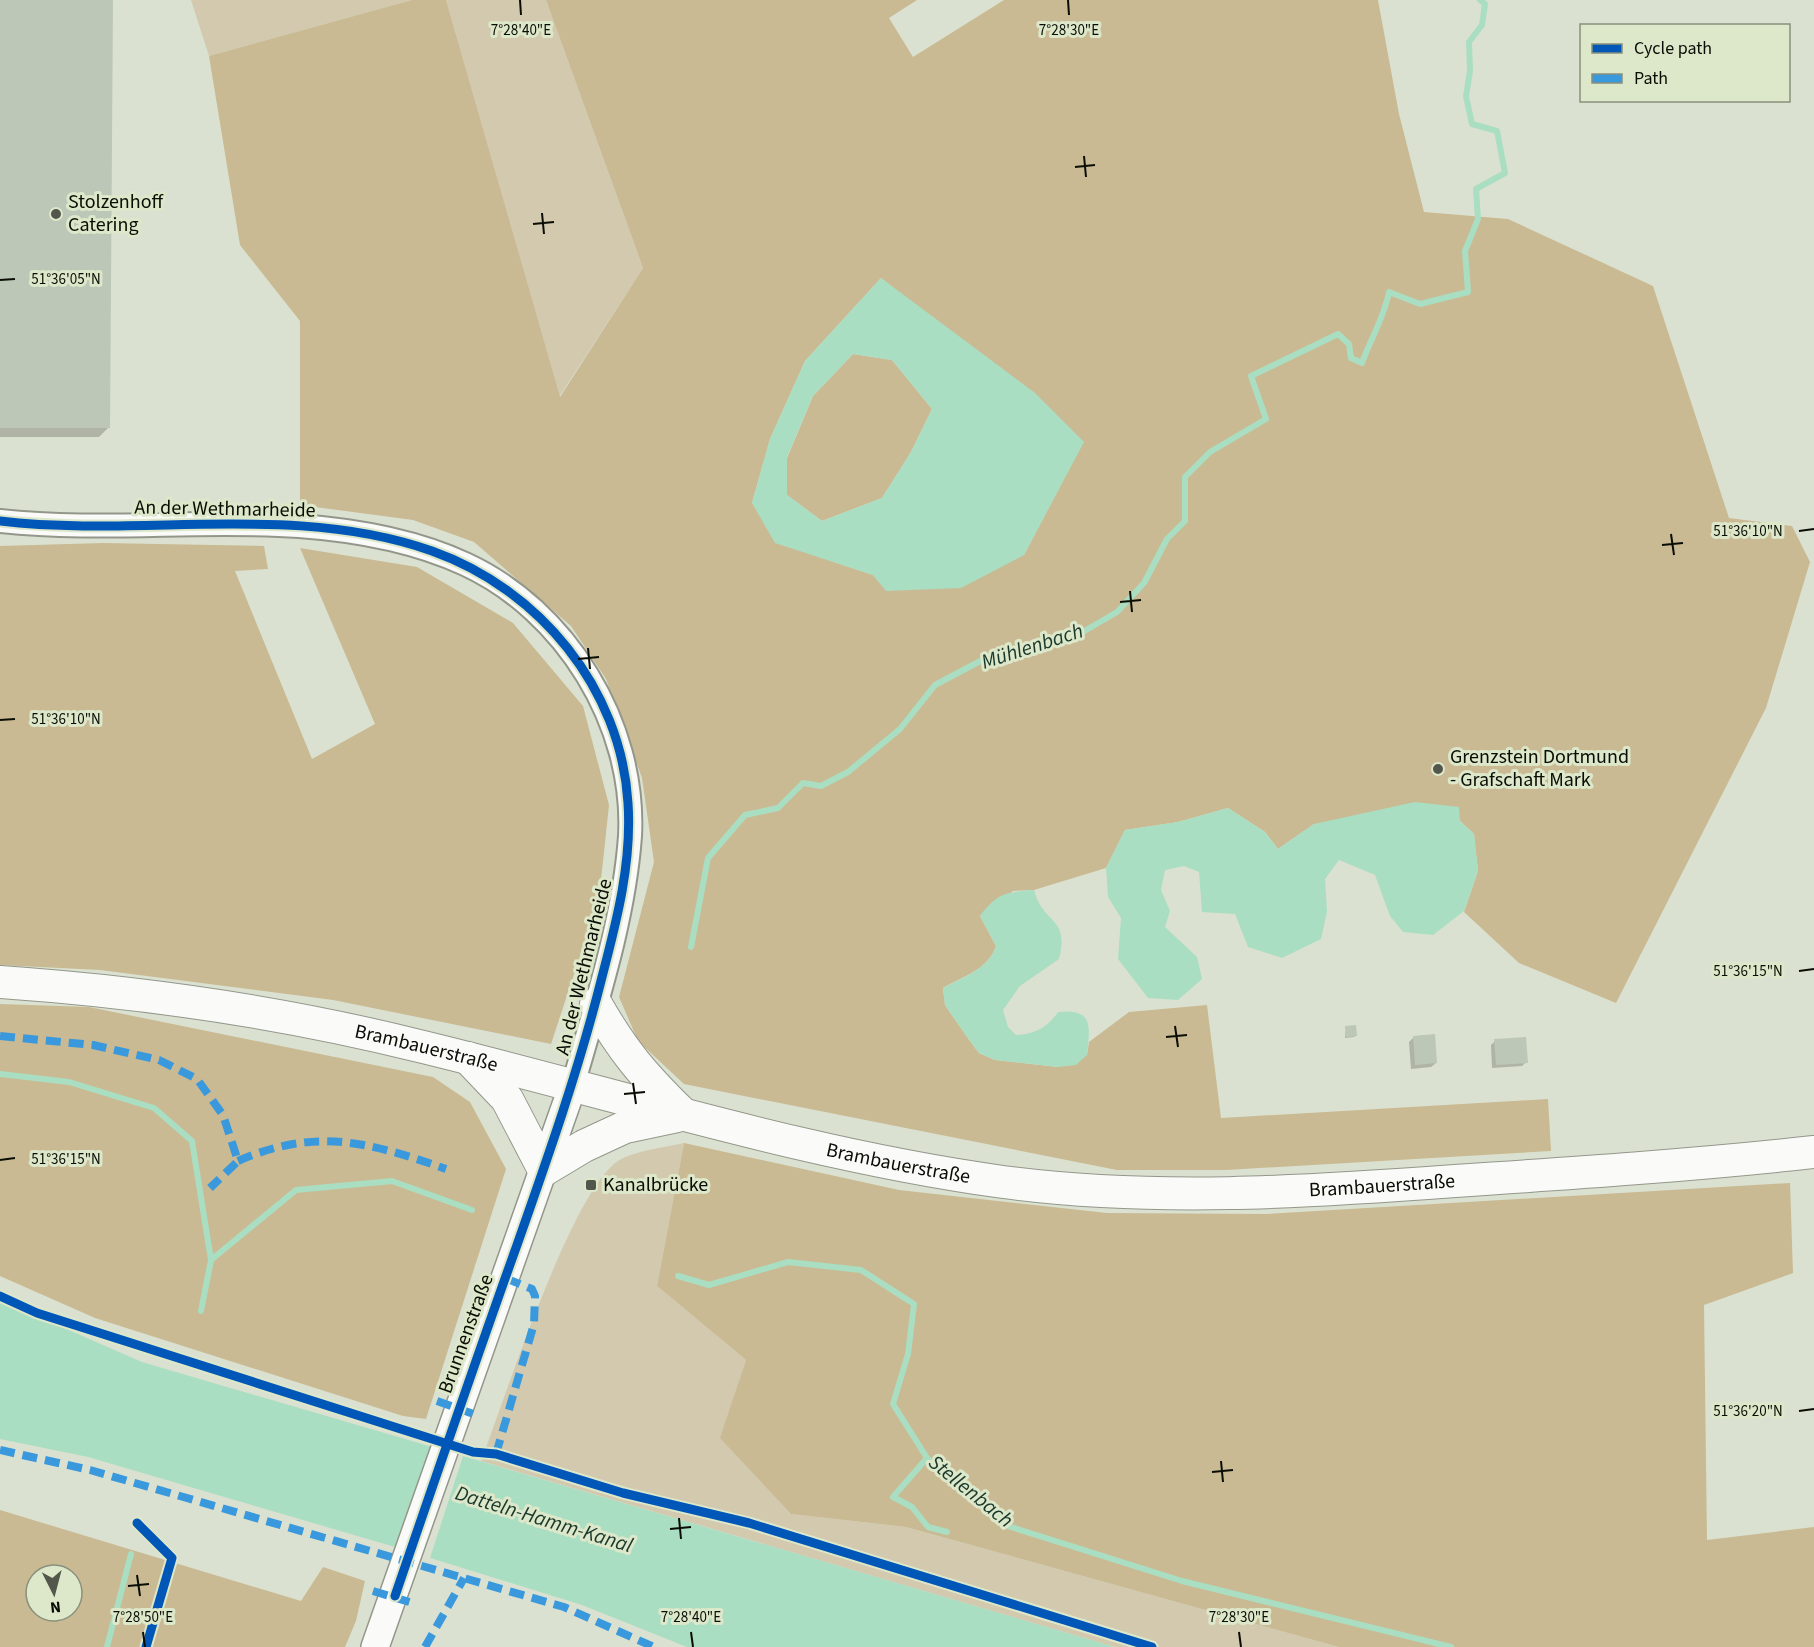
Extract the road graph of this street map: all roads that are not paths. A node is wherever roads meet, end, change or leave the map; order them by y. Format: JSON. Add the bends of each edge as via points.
{"nodes":[{"id":1,"x":0,"y":521,"type":"edge"},
{"id":2,"x":0,"y":982,"type":"edge"},
{"id":3,"x":596,"y":1004,"type":"junction"},
{"id":4,"x":468,"y":1058,"type":"junction"},
{"id":5,"x":573,"y":1085,"type":"junction"},
{"id":6,"x":684,"y":1114,"type":"junction"},
{"id":7,"x":1814,"y":1152,"type":"edge"},
{"id":8,"x":544,"y":1170,"type":"junction"},
{"id":9,"x":375,"y":1647,"type":"edge"}],
"edges":[{"from":1,"to":3,"type":"street","name":"An der Wethmarheide","via":[[298,526],[349,531],[400,541],[466,564],[533,610],[562,640],[598,693],[614,728],[623,764],[630,834],[617,924]]},
{"from":2,"to":4,"type":"main road","name":"Brambauerstraße","via":[[185,999],[296,1018]]},
{"from":3,"to":5,"type":"street","name":"An der Wethmarheide"},
{"from":3,"to":6,"type":"main road","via":[[616,1040],[642,1074]]},
{"from":4,"to":5,"type":"main road","name":"Brambauerstraße"},
{"from":4,"to":8,"type":"main road","via":[[507,1100]]},
{"from":5,"to":6,"type":"main road","name":"Brambauerstraße"},
{"from":5,"to":8,"type":"street","name":"Brunnenstraße"},
{"from":6,"to":7,"type":"main road","name":"Brambauerstraße","via":[[913,1167],[1005,1182],[1104,1190],[1227,1194],[1336,1190]]},
{"from":6,"to":8,"type":"main road","via":[[625,1127]]},
{"from":8,"to":9,"type":"street","name":"Brunnenstraße"}]}
